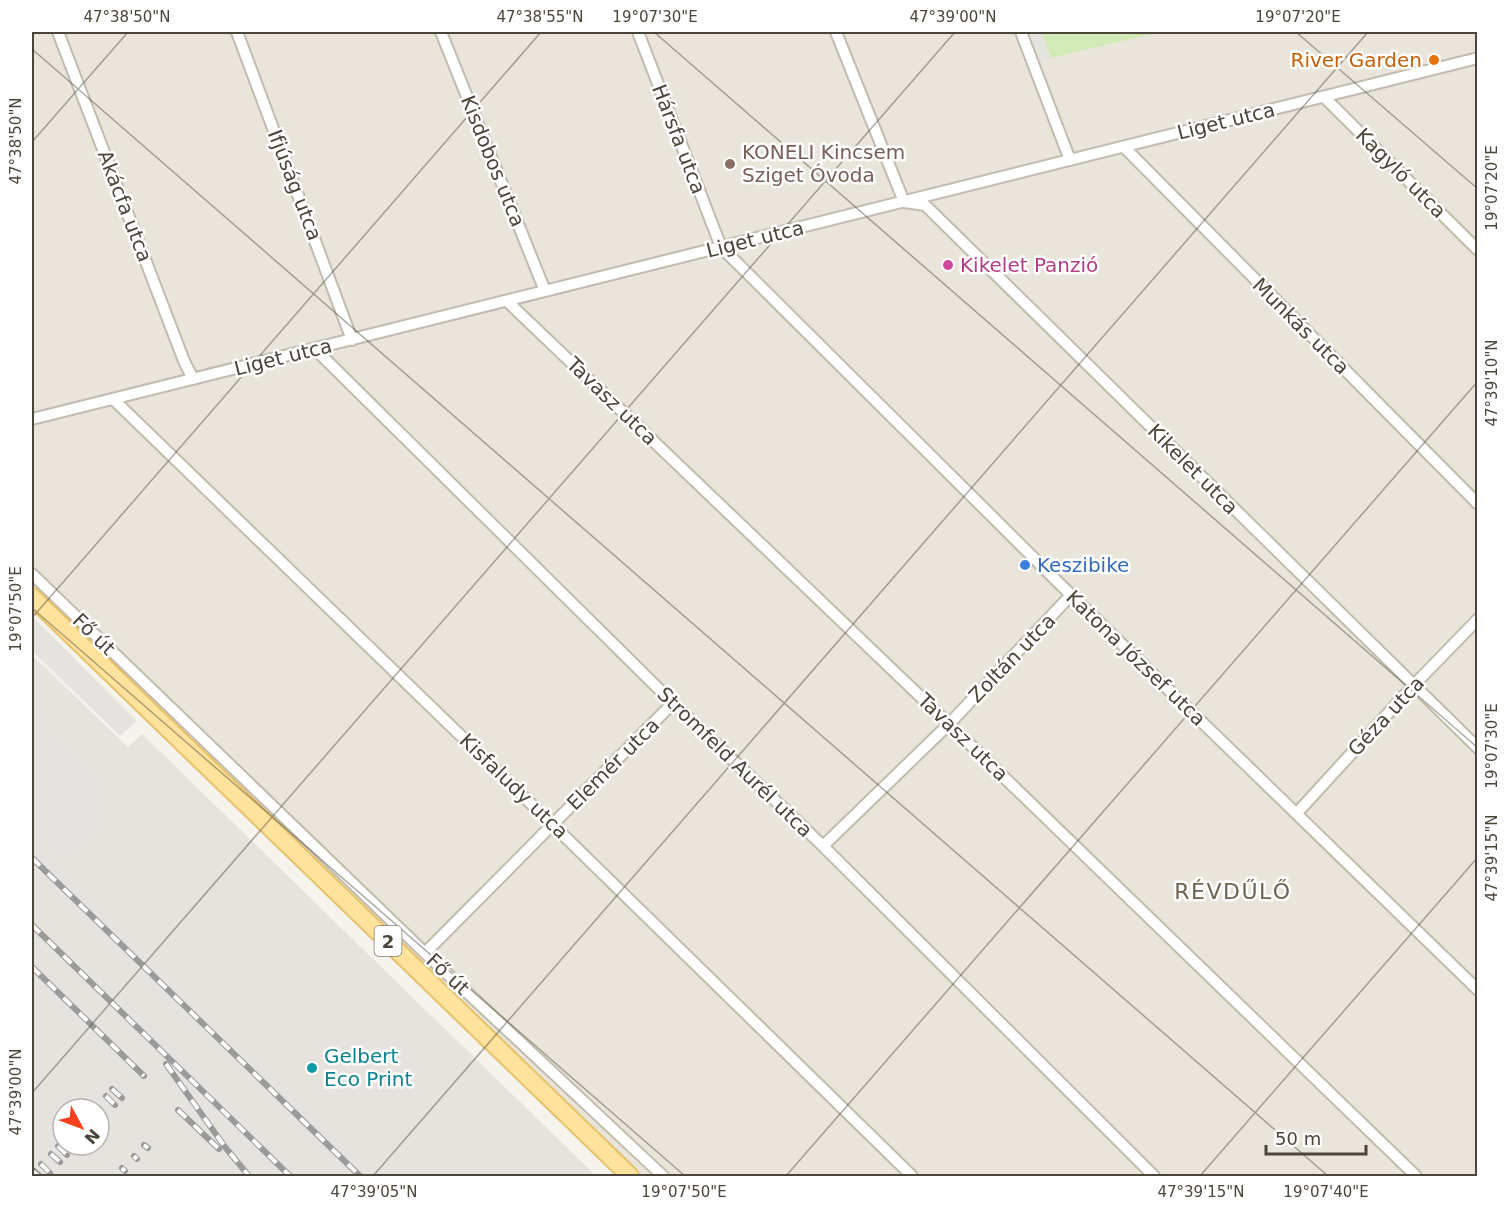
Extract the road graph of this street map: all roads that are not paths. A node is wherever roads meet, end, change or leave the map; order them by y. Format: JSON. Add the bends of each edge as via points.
{"nodes":[{"id":1,"x":58,"y":32,"type":"edge"},
{"id":2,"x":237,"y":32,"type":"edge"},
{"id":3,"x":441,"y":32,"type":"edge"},
{"id":4,"x":638,"y":32,"type":"edge"},
{"id":5,"x":837,"y":32,"type":"edge"},
{"id":6,"x":1021,"y":32,"type":"edge"},
{"id":7,"x":1478,"y":58,"type":"edge"},
{"id":8,"x":1324,"y":97,"type":"junction"},
{"id":9,"x":1124,"y":147,"type":"junction"},
{"id":10,"x":1070,"y":160,"type":"junction"},
{"id":11,"x":904,"y":202,"type":"junction"},
{"id":12,"x":721,"y":247,"type":"junction"},
{"id":13,"x":1478,"y":250,"type":"edge"},
{"id":14,"x":545,"y":291,"type":"junction"},
{"id":15,"x":507,"y":301,"type":"junction"},
{"id":16,"x":352,"y":340,"type":"junction"},
{"id":17,"x":315,"y":349,"type":"junction"},
{"id":18,"x":193,"y":379,"type":"junction"},
{"id":19,"x":113,"y":399,"type":"junction"},
{"id":20,"x":32,"y":419,"type":"edge"},
{"id":21,"x":1478,"y":504,"type":"edge"},
{"id":22,"x":32,"y":574,"type":"edge"},
{"id":23,"x":1071,"y":595,"type":"junction"},
{"id":24,"x":32,"y":597,"type":"edge"},
{"id":25,"x":1478,"y":619,"type":"edge"},
{"id":26,"x":1413,"y":686,"type":"junction"},
{"id":27,"x":152,"y":700,"type":"junction"},
{"id":28,"x":673,"y":703,"type":"junction"},
{"id":29,"x":949,"y":724,"type":"junction"},
{"id":30,"x":1478,"y":748,"type":"edge"},
{"id":31,"x":1296,"y":813,"type":"junction"},
{"id":32,"x":553,"y":825,"type":"junction"},
{"id":33,"x":823,"y":846,"type":"junction"},
{"id":34,"x":425,"y":953,"type":"junction"},
{"id":35,"x":1478,"y":990,"type":"edge"},
{"id":36,"x":630,"y":1176,"type":"edge"},
{"id":37,"x":663,"y":1176,"type":"edge"},
{"id":38,"x":912,"y":1176,"type":"edge"},
{"id":39,"x":1154,"y":1176,"type":"edge"},
{"id":40,"x":1416,"y":1176,"type":"edge"}],
"edges":[{"from":1,"to":18,"type":"street","name":"Akácfa utca"},
{"from":2,"to":16,"type":"street","name":"Ifjúság utca"},
{"from":3,"to":14,"type":"street","name":"Kisdobos utca"},
{"from":4,"to":12,"type":"street","name":"Hársfa utca"},
{"from":5,"to":11,"type":"street"},
{"from":6,"to":10,"type":"street"},
{"from":7,"to":8,"type":"street","name":"Liget utca"},
{"from":8,"to":9,"type":"street","name":"Liget utca"},
{"from":8,"to":13,"type":"street","name":"Kagyló utca"},
{"from":9,"to":10,"type":"street","name":"Liget utca"},
{"from":9,"to":21,"type":"street","name":"Munkás utca"},
{"from":10,"to":11,"type":"street","name":"Liget utca"},
{"from":11,"to":12,"type":"street","name":"Liget utca"},
{"from":11,"to":26,"type":"street","name":"Kikelet utca","via":[[925,205]]},
{"from":12,"to":14,"type":"street","name":"Liget utca"},
{"from":12,"to":23,"type":"street","name":"Katona József utca"},
{"from":14,"to":15,"type":"street","name":"Liget utca"},
{"from":15,"to":16,"type":"street","name":"Liget utca"},
{"from":15,"to":29,"type":"street","name":"Tavasz utca"},
{"from":16,"to":17,"type":"street","name":"Liget utca"},
{"from":17,"to":18,"type":"street","name":"Liget utca"},
{"from":17,"to":28,"type":"street","name":"Stromfeld Aurél utca"},
{"from":18,"to":19,"type":"street","name":"Liget utca"},
{"from":19,"to":20,"type":"street","name":"Liget utca"},
{"from":19,"to":32,"type":"street","name":"Kisfaludy utca"},
{"from":22,"to":27,"type":"street","name":"Fő út"},
{"from":23,"to":29,"type":"street","name":"Zoltán utca"},
{"from":23,"to":31,"type":"street","name":"Katona József utca"},
{"from":24,"to":27,"type":"main road","name":"Fő út","number":"2"},
{"from":25,"to":26,"type":"street","name":"Géza utca"},
{"from":26,"to":30,"type":"street","name":"Kikelet utca"},
{"from":26,"to":31,"type":"street","name":"Géza utca"},
{"from":27,"to":34,"type":"street","name":"Fő út"},
{"from":27,"to":36,"type":"main road","name":"Fő út","number":"2"},
{"from":28,"to":32,"type":"street","name":"Elemér utca"},
{"from":28,"to":33,"type":"street","name":"Stromfeld Aurél utca"},
{"from":29,"to":33,"type":"street","name":"Zoltán utca"},
{"from":29,"to":40,"type":"street","name":"Tavasz utca"},
{"from":31,"to":35,"type":"street","name":"Katona József utca"},
{"from":32,"to":34,"type":"street","name":"Elemér utca"},
{"from":32,"to":38,"type":"street","name":"Kisfaludy utca"},
{"from":33,"to":39,"type":"street","name":"Stromfeld Aurél utca"},
{"from":34,"to":37,"type":"street","name":"Fő út"}]}
